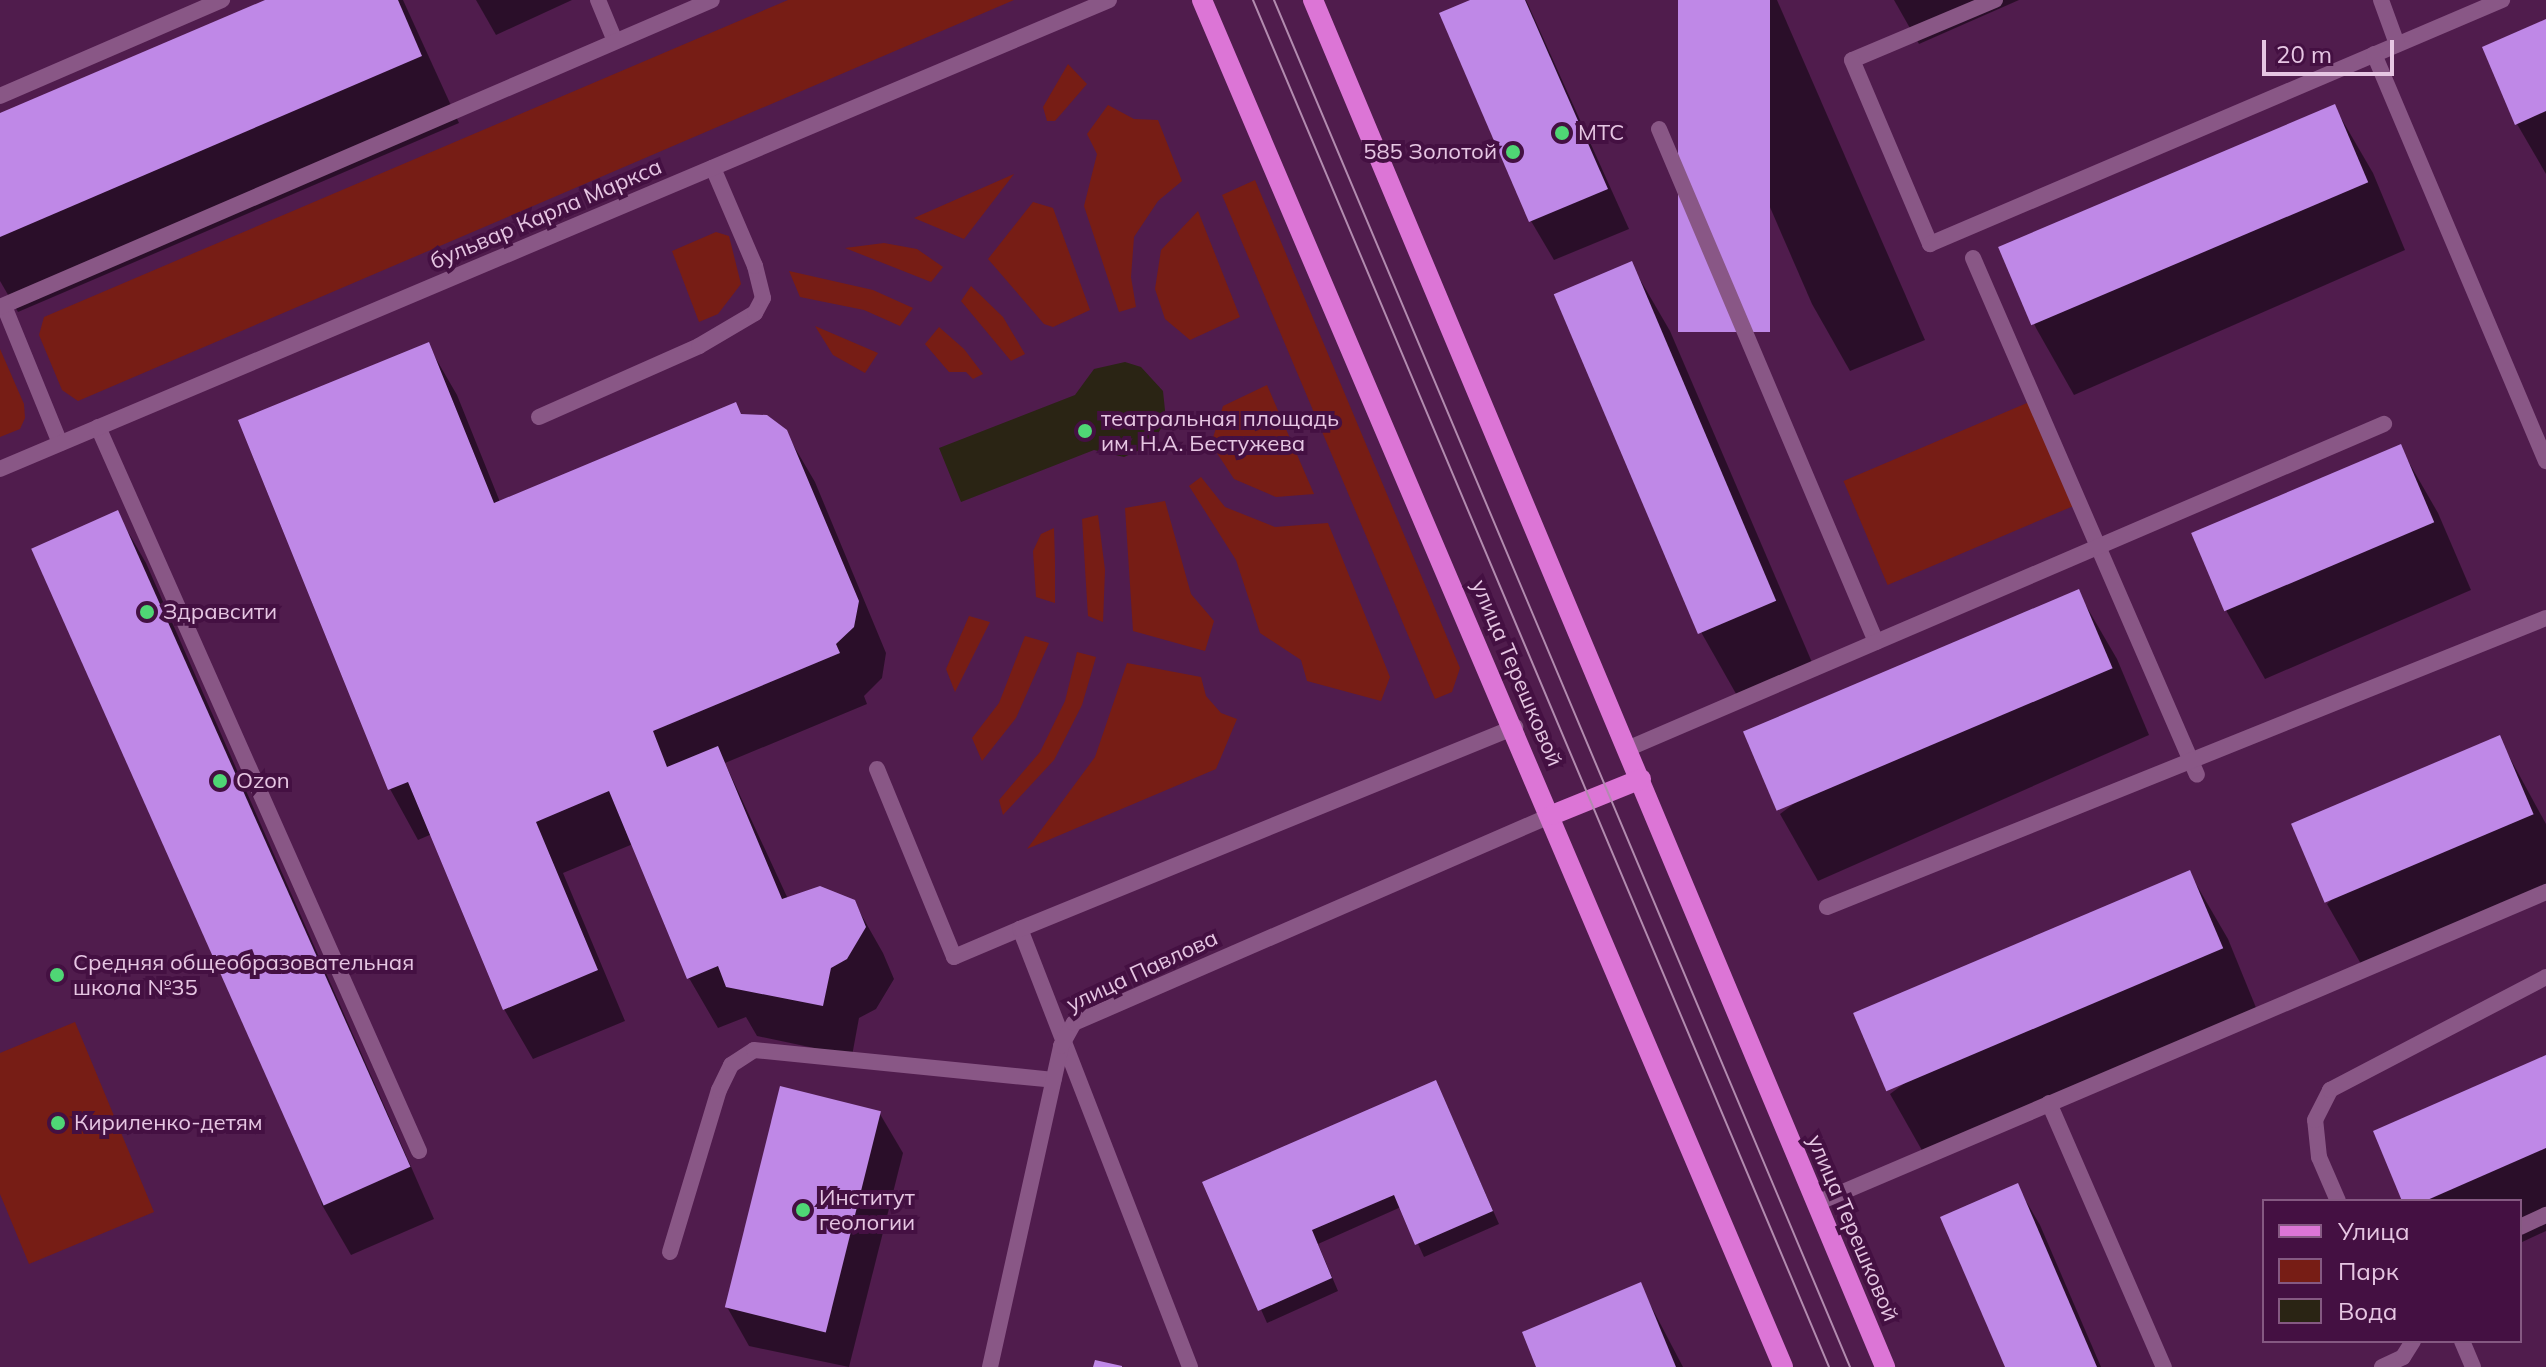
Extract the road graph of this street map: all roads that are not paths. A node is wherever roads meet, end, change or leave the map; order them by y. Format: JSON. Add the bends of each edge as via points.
{"nodes":[{"id":1,"x":222,"y":0,"type":"edge"},
{"id":2,"x":598,"y":0,"type":"edge"},
{"id":3,"x":712,"y":0,"type":"edge"},
{"id":4,"x":1109,"y":0,"type":"edge"},
{"id":5,"x":1202,"y":0,"type":"edge"},
{"id":6,"x":1313,"y":0,"type":"edge"},
{"id":7,"x":1995,"y":0,"type":"edge"},
{"id":8,"x":2381,"y":0,"type":"edge"},
{"id":9,"x":2502,"y":0,"type":"edge"},
{"id":10,"x":615,"y":41,"type":"junction"},
{"id":11,"x":2397,"y":44,"type":"junction"},
{"id":12,"x":2374,"y":54,"type":"junction"},
{"id":13,"x":0,"y":96,"type":"edge"},
{"id":14,"x":1659,"y":129,"type":"dead end"},
{"id":15,"x":713,"y":168,"type":"junction"},
{"id":16,"x":1973,"y":258,"type":"dead end"},
{"id":17,"x":2,"y":306,"type":"edge"},
{"id":18,"x":539,"y":417,"type":"dead end"},
{"id":19,"x":2384,"y":424,"type":"dead end"},
{"id":20,"x":98,"y":427,"type":"junction"},
{"id":21,"x":60,"y":443,"type":"junction"},
{"id":22,"x":2546,"y":461,"type":"edge"},
{"id":23,"x":0,"y":469,"type":"edge"},
{"id":24,"x":2097,"y":547,"type":"junction"},
{"id":25,"x":2546,"y":618,"type":"edge"},
{"id":26,"x":1876,"y":642,"type":"junction"},
{"id":27,"x":1515,"y":727,"type":"junction"},
{"id":28,"x":1627,"y":749,"type":"junction"},
{"id":29,"x":2188,"y":760,"type":"junction"},
{"id":30,"x":877,"y":769,"type":"dead end"},
{"id":31,"x":2197,"y":775,"type":"dead end"},
{"id":32,"x":1641,"y":779,"type":"junction"},
{"id":33,"x":1552,"y":815,"type":"junction"},
{"id":34,"x":2546,"y":892,"type":"edge"},
{"id":35,"x":1827,"y":907,"type":"dead end"},
{"id":36,"x":1020,"y":929,"type":"junction"},
{"id":37,"x":2546,"y":977,"type":"edge"},
{"id":38,"x":1063,"y":1039,"type":"junction"},
{"id":39,"x":1054,"y":1080,"type":"junction"},
{"id":40,"x":2049,"y":1103,"type":"junction"},
{"id":41,"x":419,"y":1151,"type":"dead end"},
{"id":42,"x":2337,"y":1199,"type":"edge"},
{"id":43,"x":1817,"y":1203,"type":"junction"},
{"id":44,"x":2546,"y":1215,"type":"edge"},
{"id":45,"x":2522,"y":1226,"type":"edge"},
{"id":46,"x":670,"y":1252,"type":"dead end"},
{"id":47,"x":2463,"y":1343,"type":"edge"},
{"id":48,"x":2400,"y":1349,"type":"edge"},
{"id":49,"x":990,"y":1367,"type":"edge"},
{"id":50,"x":1190,"y":1367,"type":"edge"},
{"id":51,"x":1783,"y":1367,"type":"edge"},
{"id":52,"x":1885,"y":1367,"type":"edge"},
{"id":53,"x":2164,"y":1367,"type":"edge"},
{"id":54,"x":2382,"y":1367,"type":"edge"},
{"id":55,"x":2473,"y":1367,"type":"edge"}],
"edges":[{"from":1,"to":13,"type":"street"},
{"from":2,"to":10,"type":"street"},
{"from":3,"to":10,"type":"street"},
{"from":4,"to":15,"type":"street","name":"бульвар Карла Маркса"},
{"from":5,"to":27,"type":"main road","name":"улица Терешковой"},
{"from":6,"to":28,"type":"main road","name":"улица Терешковой"},
{"from":7,"to":12,"type":"street","via":[[1852,60],[1930,244]]},
{"from":8,"to":11,"type":"street"},
{"from":9,"to":11,"type":"street"},
{"from":10,"to":17,"type":"street"},
{"from":11,"to":12,"type":"street"},
{"from":12,"to":22,"type":"street"},
{"from":14,"to":26,"type":"street"},
{"from":15,"to":18,"type":"street","via":[[755,266],[763,298],[755,313],[699,346]]},
{"from":15,"to":20,"type":"street","name":"бульвар Карла Маркса"},
{"from":16,"to":24,"type":"street"},
{"from":17,"to":21,"type":"street"},
{"from":19,"to":24,"type":"street"},
{"from":20,"to":21,"type":"street","name":"бульвар Карла Маркса"},
{"from":20,"to":41,"type":"street"},
{"from":21,"to":23,"type":"street","name":"бульвар Карла Маркса"},
{"from":24,"to":26,"type":"street"},
{"from":24,"to":29,"type":"street"},
{"from":25,"to":29,"type":"street"},
{"from":26,"to":28,"type":"street"},
{"from":27,"to":33,"type":"main road","name":"улица Терешковой"},
{"from":27,"to":36,"type":"street"},
{"from":28,"to":32,"type":"main road","name":"улица Терешковой"},
{"from":29,"to":31,"type":"street"},
{"from":29,"to":35,"type":"street"},
{"from":30,"to":36,"type":"street","via":[[954,957]]},
{"from":32,"to":33,"type":"main road"},
{"from":32,"to":43,"type":"main road","name":"улица Терешковой"},
{"from":33,"to":38,"type":"street","name":"улица Павлова","via":[[1079,1020]]},
{"from":33,"to":51,"type":"main road","name":"улица Терешковой"},
{"from":34,"to":40,"type":"street"},
{"from":36,"to":38,"type":"street"},
{"from":37,"to":42,"type":"street","via":[[2330,1090],[2315,1120],[2319,1157]]},
{"from":38,"to":39,"type":"street","name":"улица Павлова"},
{"from":38,"to":50,"type":"street"},
{"from":39,"to":46,"type":"street","via":[[754,1050],[731,1065],[719,1090]]},
{"from":39,"to":49,"type":"street","name":"улица Павлова"},
{"from":40,"to":43,"type":"street"},
{"from":40,"to":53,"type":"street"},
{"from":43,"to":52,"type":"main road","name":"улица Терешковой"},
{"from":44,"to":45,"type":"street"},
{"from":47,"to":55,"type":"street"},
{"from":48,"to":54,"type":"street"}]}
